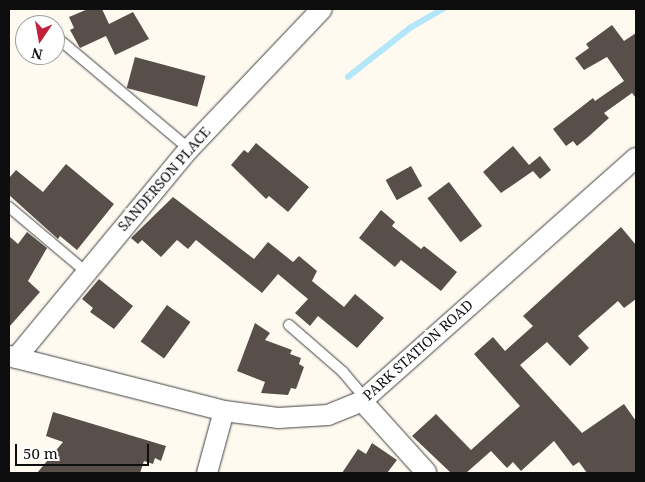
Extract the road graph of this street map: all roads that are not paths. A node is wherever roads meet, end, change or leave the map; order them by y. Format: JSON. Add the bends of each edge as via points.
{"nodes":[{"id":1,"x":322,"y":9,"type":"edge"},
{"id":2,"x":65,"y":44,"type":"edge"},
{"id":3,"x":189,"y":149,"type":"junction"},
{"id":4,"x":636,"y":158,"type":"edge"},
{"id":5,"x":9,"y":207,"type":"edge"},
{"id":6,"x":85,"y":271,"type":"junction"},
{"id":7,"x":288,"y":325,"type":"dead end"},
{"id":8,"x":13,"y":357,"type":"edge"},
{"id":9,"x":364,"y":400,"type":"junction"},
{"id":10,"x":224,"y":411,"type":"junction"},
{"id":11,"x":426,"y":472,"type":"dead end"},
{"id":12,"x":207,"y":473,"type":"edge"}],
"edges":[{"from":1,"to":3,"type":"street","name":"SANDERSON PLACE"},
{"from":2,"to":3,"type":"lane"},
{"from":3,"to":6,"type":"street","name":"SANDERSON PLACE"},
{"from":4,"to":9,"type":"street","name":"PARK STATION ROAD"},
{"from":5,"to":6,"type":"lane"},
{"from":6,"to":8,"type":"street","name":"SANDERSON PLACE"},
{"from":7,"to":9,"type":"lane","via":[[343,372]]},
{"from":8,"to":10,"type":"street","name":"PARK STATION ROAD"},
{"from":9,"to":10,"type":"street","name":"PARK STATION ROAD","via":[[313,418]]},
{"from":9,"to":11,"type":"street"},
{"from":10,"to":12,"type":"street"}]}
